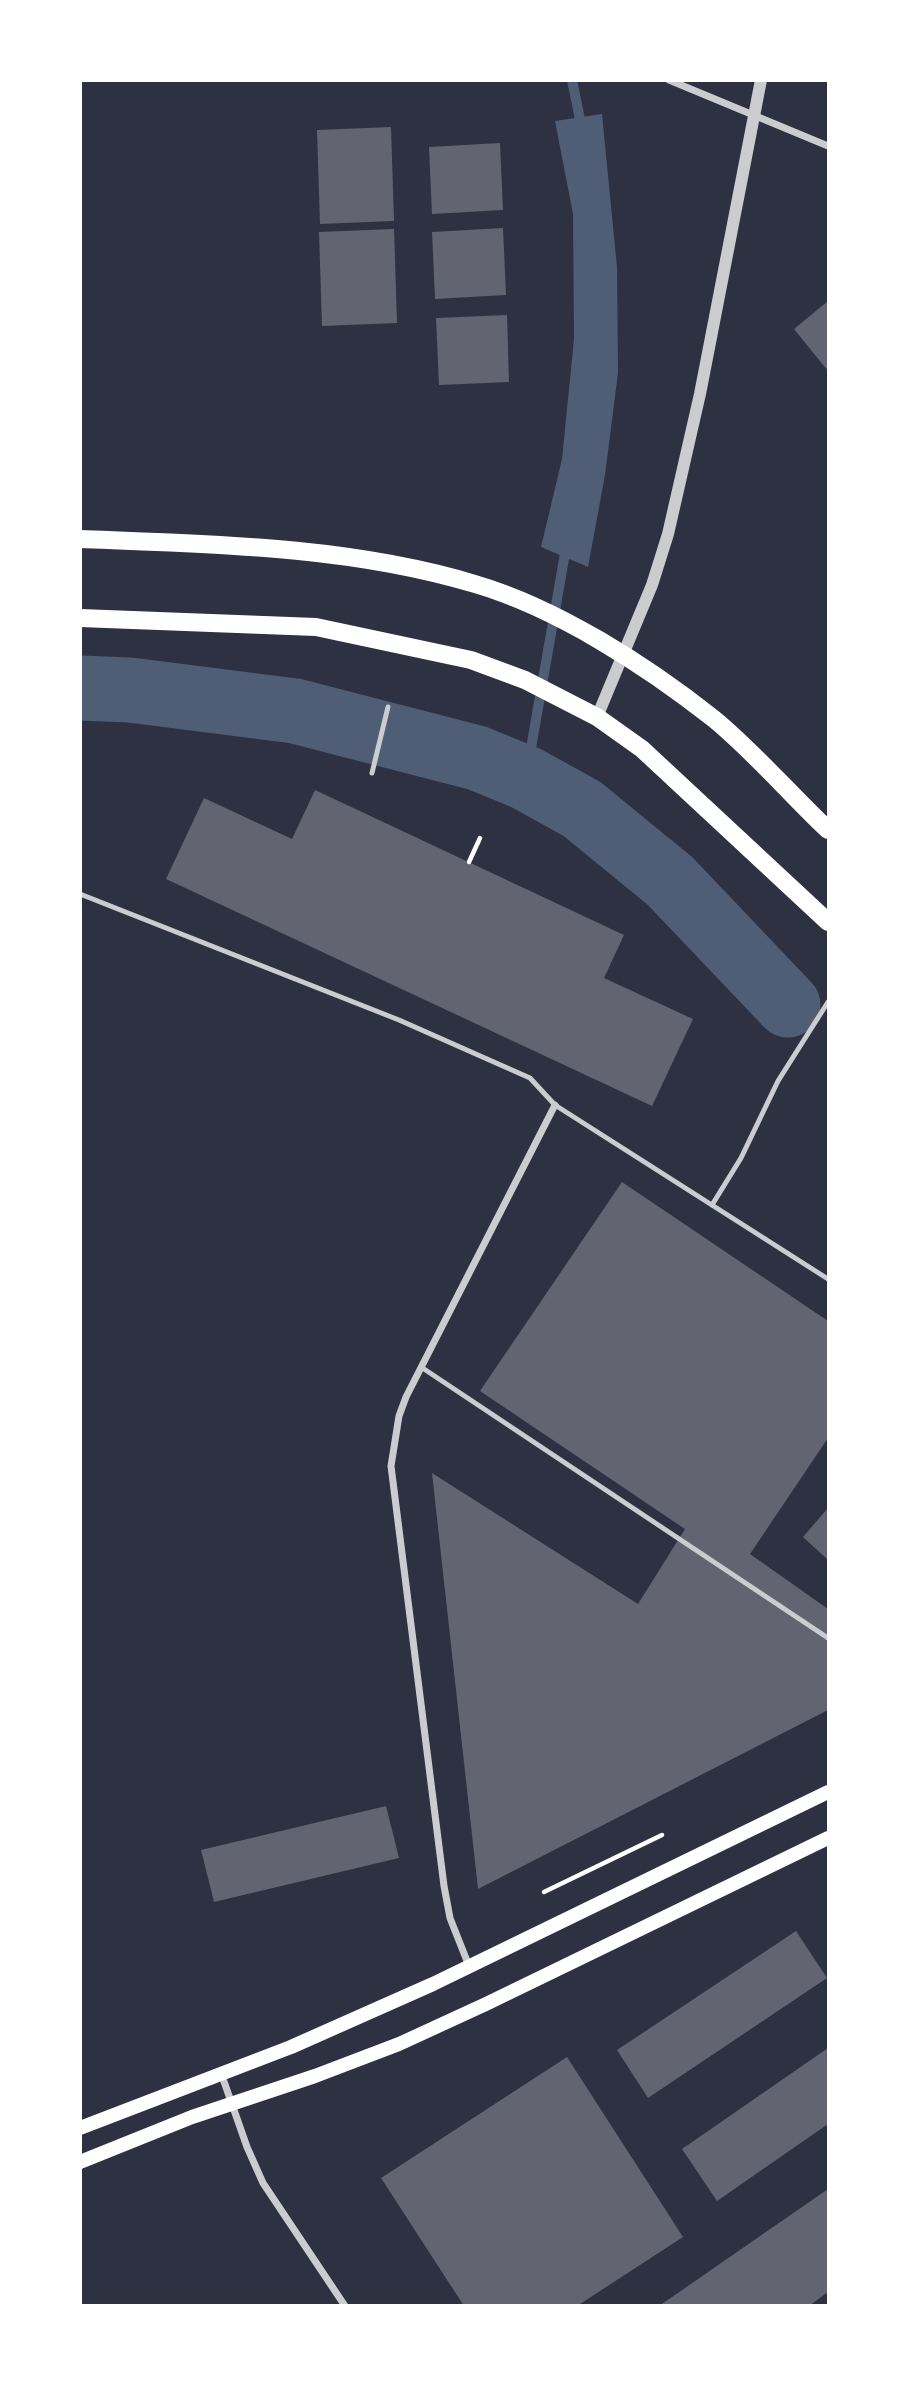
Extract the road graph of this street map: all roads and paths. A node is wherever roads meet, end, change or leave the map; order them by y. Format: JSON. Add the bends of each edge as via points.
{"nodes":[{"id":1,"x":761,"y":80,"type":"edge"},
{"id":2,"x":672,"y":81,"type":"edge"},
{"id":3,"x":756,"y":116,"type":"junction"},
{"id":4,"x":828,"y":146,"type":"edge"},
{"id":5,"x":80,"y":539,"type":"edge"},
{"id":6,"x":80,"y":618,"type":"edge"},
{"id":7,"x":624,"y":656,"type":"junction"},
{"id":8,"x":388,"y":707,"type":"dead end"},
{"id":9,"x":597,"y":717,"type":"junction"},
{"id":10,"x":372,"y":773,"type":"dead end"},
{"id":11,"x":828,"y":830,"type":"edge"},
{"id":12,"x":480,"y":838,"type":"dead end"},
{"id":13,"x":469,"y":862,"type":"dead end"},
{"id":14,"x":80,"y":894,"type":"edge"},
{"id":15,"x":828,"y":922,"type":"edge"},
{"id":16,"x":828,"y":1002,"type":"edge"},
{"id":17,"x":555,"y":1105,"type":"junction"},
{"id":18,"x":712,"y":1205,"type":"junction"},
{"id":19,"x":828,"y":1279,"type":"edge"},
{"id":20,"x":421,"y":1367,"type":"junction"},
{"id":21,"x":828,"y":1638,"type":"edge"},
{"id":22,"x":828,"y":1792,"type":"edge"},
{"id":23,"x":662,"y":1835,"type":"dead end"},
{"id":24,"x":828,"y":1838,"type":"edge"},
{"id":25,"x":544,"y":1892,"type":"dead end"},
{"id":26,"x":470,"y":1966,"type":"junction"},
{"id":27,"x":221,"y":2073,"type":"junction"},
{"id":28,"x":231,"y":2103,"type":"junction"},
{"id":29,"x":80,"y":2128,"type":"edge"},
{"id":30,"x":80,"y":2162,"type":"edge"},
{"id":31,"x":345,"y":2305,"type":"edge"}],
"edges":[{"from":1,"to":3,"type":"street"},
{"from":2,"to":3,"type":"street"},
{"from":3,"to":4,"type":"street"},
{"from":3,"to":7,"type":"street","via":[[667,534],[653,585]]},
{"from":5,"to":7,"type":"main road","via":[[199,543],[361,558],[475,584],[577,628]]},
{"from":6,"to":9,"type":"main road","via":[[316,627],[471,660]]},
{"from":7,"to":9,"type":"street"},
{"from":7,"to":11,"type":"main road","via":[[715,720]]},
{"from":8,"to":10,"type":"lane"},
{"from":9,"to":15,"type":"main road","via":[[642,749]]},
{"from":12,"to":13,"type":"path"},
{"from":14,"to":17,"type":"lane","via":[[411,1025],[530,1079]]},
{"from":16,"to":18,"type":"lane","via":[[778,1081],[741,1158]]},
{"from":17,"to":18,"type":"lane"},
{"from":17,"to":20,"type":"street"},
{"from":18,"to":19,"type":"lane"},
{"from":20,"to":21,"type":"lane"},
{"from":20,"to":26,"type":"street","via":[[399,1416],[391,1466],[443,1886],[450,1918]]},
{"from":22,"to":26,"type":"main road"},
{"from":23,"to":25,"type":"path"},
{"from":24,"to":28,"type":"main road","via":[[399,2043]]},
{"from":26,"to":27,"type":"main road","via":[[291,2047]]},
{"from":27,"to":28,"type":"street"},
{"from":27,"to":29,"type":"main road"},
{"from":28,"to":30,"type":"main road"},
{"from":28,"to":31,"type":"street","via":[[262,2183]]}]}
